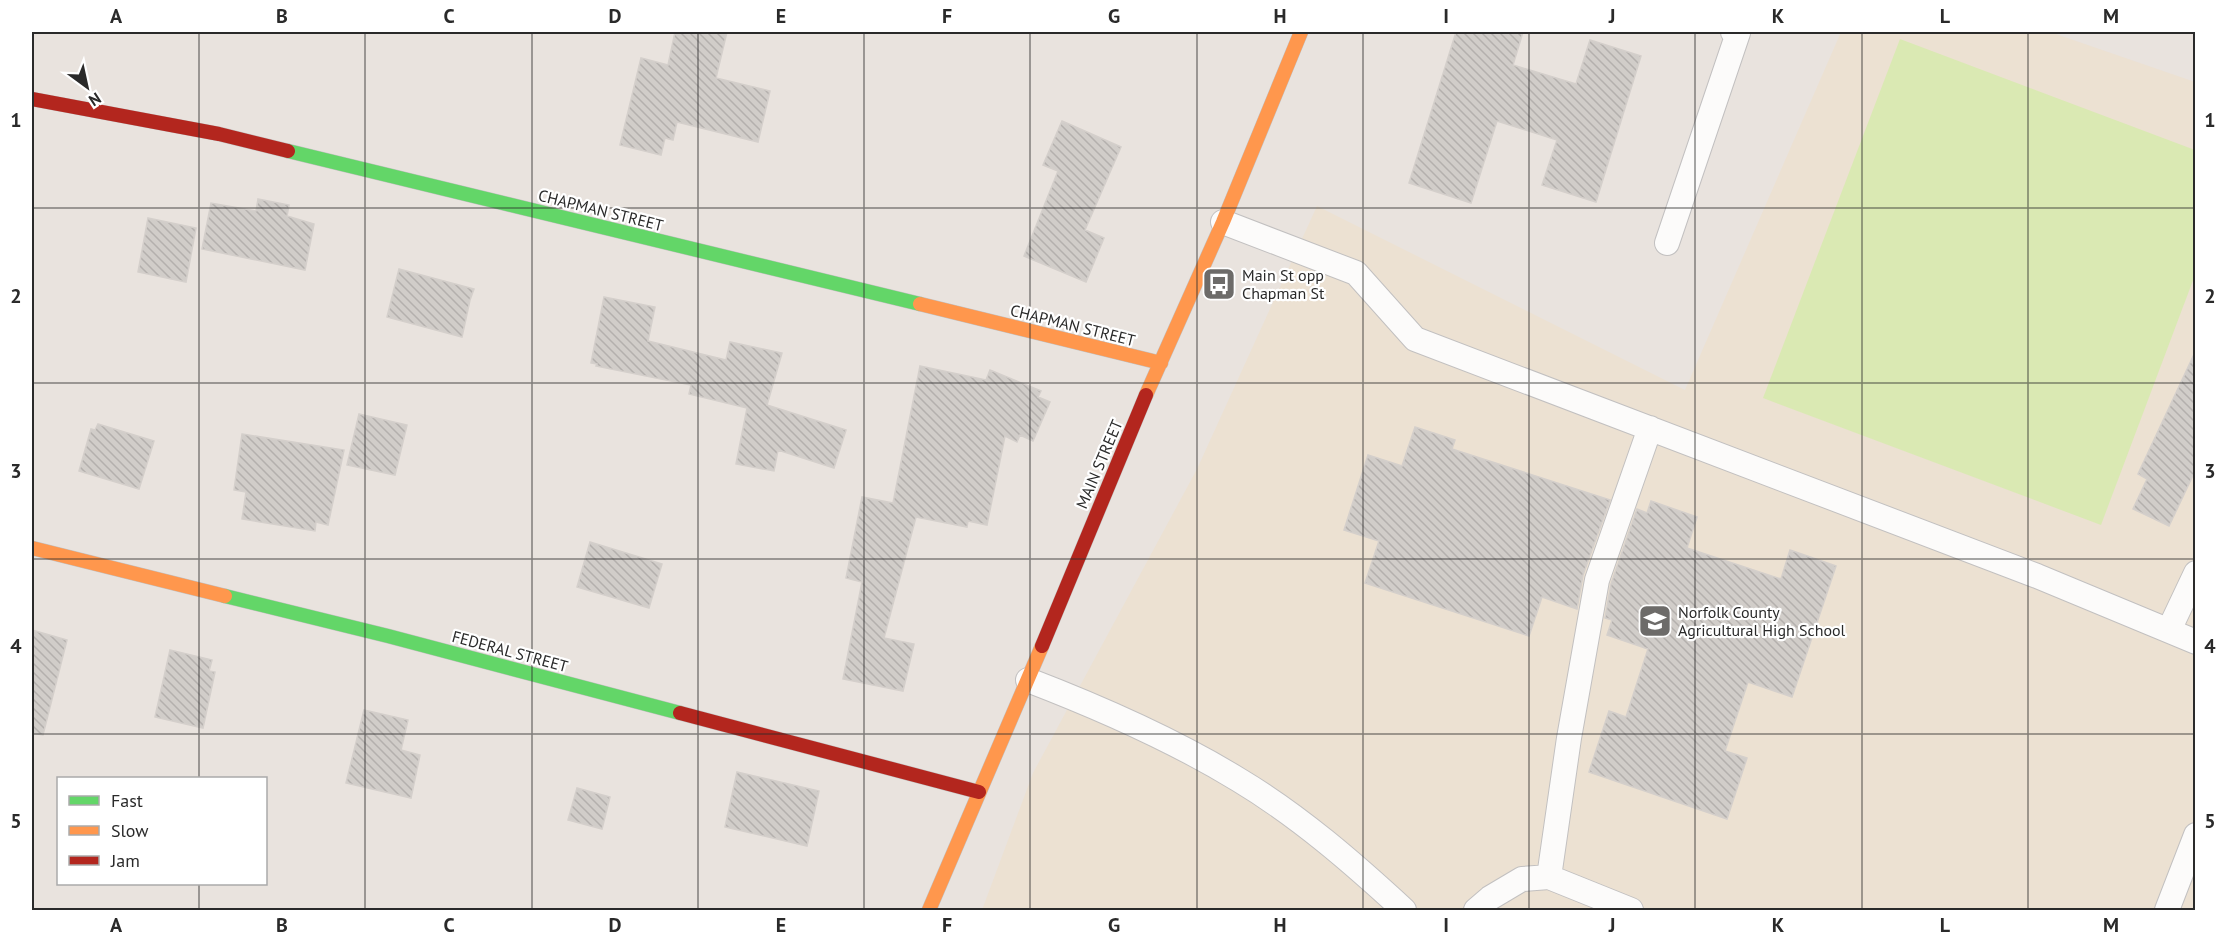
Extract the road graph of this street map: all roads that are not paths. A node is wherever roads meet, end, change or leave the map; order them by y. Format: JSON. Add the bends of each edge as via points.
{"nodes":[{"id":1,"x":1301,"y":32,"type":"edge"},
{"id":2,"x":1733,"y":32,"type":"edge"},
{"id":3,"x":32,"y":99,"type":"edge"},
{"id":4,"x":1222,"y":222,"type":"junction"},
{"id":5,"x":1667,"y":243,"type":"dead end"},
{"id":6,"x":1161,"y":363,"type":"junction"},
{"id":7,"x":1650,"y":428,"type":"junction"},
{"id":8,"x":32,"y":548,"type":"edge"},
{"id":9,"x":2196,"y":573,"type":"edge"},
{"id":10,"x":2169,"y":630,"type":"junction"},
{"id":11,"x":2196,"y":642,"type":"edge"},
{"id":12,"x":1028,"y":680,"type":"junction"},
{"id":13,"x":980,"y":792,"type":"junction"},
{"id":14,"x":2196,"y":835,"type":"edge"},
{"id":15,"x":1549,"y":877,"type":"junction"},
{"id":16,"x":929,"y":910,"type":"edge"},
{"id":17,"x":1404,"y":910,"type":"edge"},
{"id":18,"x":1476,"y":910,"type":"edge"},
{"id":19,"x":1631,"y":910,"type":"edge"},
{"id":20,"x":2167,"y":910,"type":"edge"}],
"edges":[{"from":1,"to":4,"type":"street","name":"MAIN STREET"},
{"from":2,"to":5,"type":"lane","via":[[1738,33]]},
{"from":3,"to":6,"type":"street","name":"CHAPMAN STREET","via":[[219,134]]},
{"from":4,"to":6,"type":"street","name":"MAIN STREET"},
{"from":4,"to":7,"type":"lane","via":[[1356,273],[1415,339]]},
{"from":6,"to":12,"type":"street","name":"MAIN STREET","via":[[1122,448]]},
{"from":7,"to":10,"type":"lane"},
{"from":7,"to":15,"type":"lane","via":[[1597,580]]},
{"from":8,"to":13,"type":"street","name":"FEDERAL STREET","via":[[388,636]]},
{"from":9,"to":10,"type":"lane"},
{"from":10,"to":11,"type":"lane"},
{"from":12,"to":13,"type":"street","name":"MAIN STREET"},
{"from":12,"to":17,"type":"lane","via":[[1097,706],[1240,780],[1321,837]]},
{"from":13,"to":16,"type":"street","name":"MAIN STREET"},
{"from":14,"to":20,"type":"lane"},
{"from":15,"to":18,"type":"lane","via":[[1522,879]]},
{"from":15,"to":19,"type":"lane"}]}
